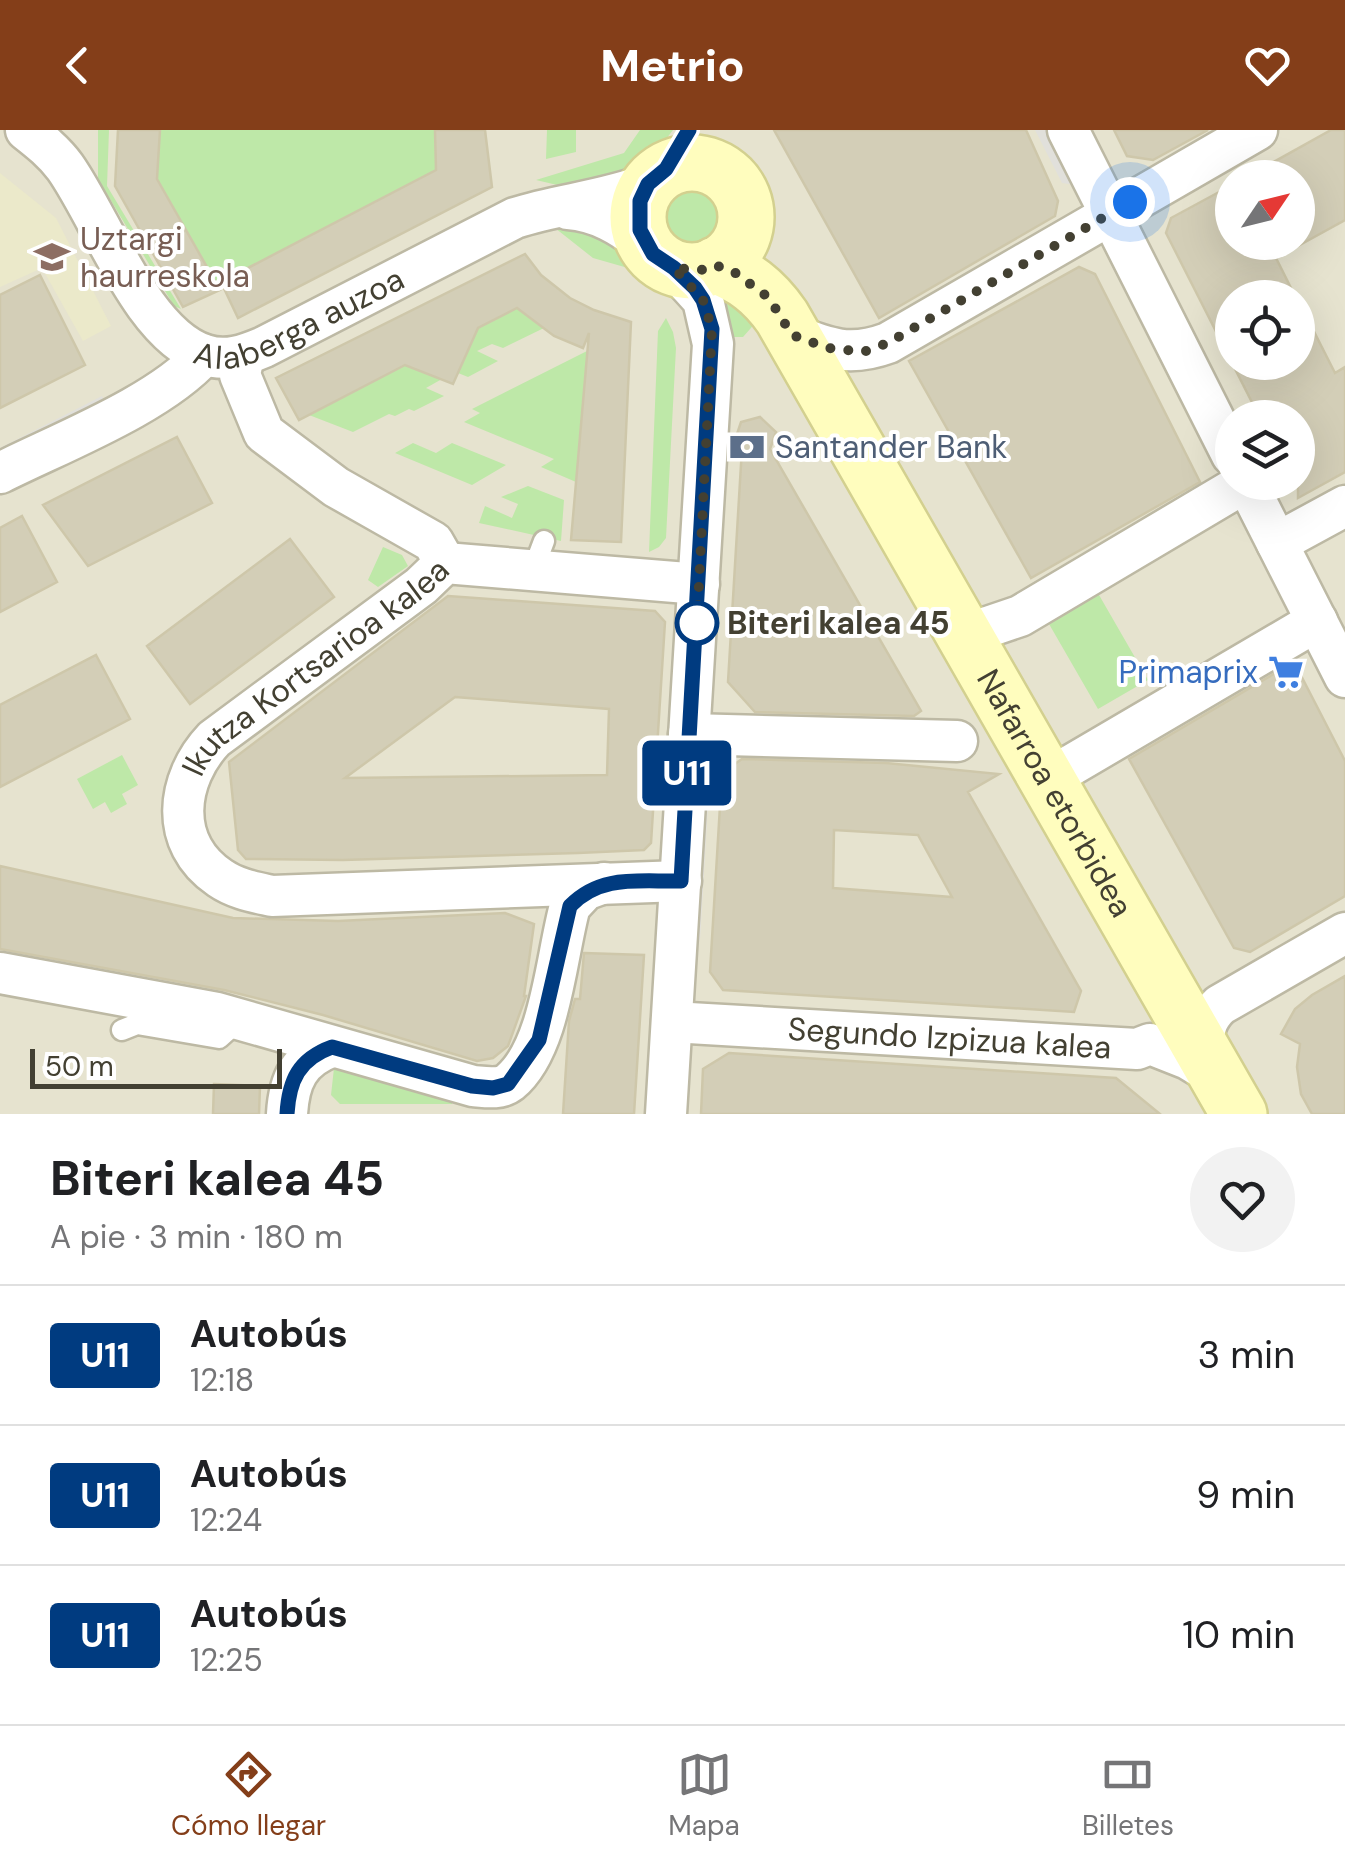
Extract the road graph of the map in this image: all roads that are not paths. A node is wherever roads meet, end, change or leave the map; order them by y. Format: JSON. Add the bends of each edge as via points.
{"nodes":[{"id":1,"x":26,"y":130,"type":"edge"},
{"id":2,"x":1068,"y":130,"type":"edge"},
{"id":3,"x":1257,"y":130,"type":"edge"},
{"id":4,"x":668,"y":161,"type":"edge"},
{"id":5,"x":730,"y":175,"type":"edge"},
{"id":6,"x":549,"y":207,"type":"junction"},
{"id":7,"x":1110,"y":213,"type":"junction"},
{"id":8,"x":678,"y":259,"type":"junction"},
{"id":9,"x":787,"y":326,"type":"junction"},
{"id":10,"x":204,"y":355,"type":"junction"},
{"id":11,"x":244,"y":355,"type":"junction"},
{"id":12,"x":1215,"y":422,"type":"edge"},
{"id":13,"x":0,"y":472,"type":"edge"},
{"id":14,"x":1216,"y":500,"type":"edge"},
{"id":15,"x":1255,"y":500,"type":"edge"},
{"id":16,"x":1345,"y":506,"type":"edge"},
{"id":17,"x":1277,"y":543,"type":"junction"},
{"id":18,"x":444,"y":563,"type":"junction"},
{"id":19,"x":699,"y":584,"type":"junction"},
{"id":20,"x":1316,"y":621,"type":"junction"},
{"id":21,"x":964,"y":635,"type":"junction"},
{"id":22,"x":1345,"y":678,"type":"edge"},
{"id":23,"x":690,"y":734,"type":"junction"},
{"id":24,"x":957,"y":741,"type":"dead end"},
{"id":25,"x":1046,"y":780,"type":"junction"},
{"id":26,"x":681,"y":881,"type":"junction"},
{"id":27,"x":604,"y":883,"type":"junction"},
{"id":28,"x":1341,"y":946,"type":"edge"},
{"id":29,"x":0,"y":973,"type":"edge"},
{"id":30,"x":239,"y":1020,"type":"junction"},
{"id":31,"x":672,"y":1022,"type":"junction"},
{"id":32,"x":122,"y":1030,"type":"dead end"},
{"id":33,"x":332,"y":1047,"type":"junction"},
{"id":34,"x":1219,"y":1081,"type":"edge"},
{"id":35,"x":287,"y":1114,"type":"edge"},
{"id":36,"x":666,"y":1114,"type":"edge"}],
"edges":[{"from":1,"to":10,"type":"street","name":"Alaberga auzoa","via":[[63,164],[154,317]]},
{"from":2,"to":7,"type":"street"},
{"from":3,"to":7,"type":"street"},
{"from":4,"to":5,"type":"main road"},
{"from":4,"to":6,"type":"street","name":"Alaberga auzoa","via":[[600,200]]},
{"from":4,"to":8,"type":"main road","via":[[638,215]]},
{"from":5,"to":8,"type":"main road","via":[[737,246]]},
{"from":5,"to":9,"type":"main road","name":"Nafarroa etorbidea"},
{"from":6,"to":8,"type":"street","name":"Alaberga auzoa","via":[[602,216]]},
{"from":6,"to":11,"type":"street","name":"Alaberga auzoa","via":[[514,218]]},
{"from":7,"to":9,"type":"street","via":[[863,352],[828,348]]},
{"from":7,"to":12,"type":"street"},
{"from":8,"to":9,"type":"main road","name":"Nafarroa etorbidea","via":[[752,283]]},
{"from":8,"to":19,"type":"street","name":"Alaberga auzoa","via":[[712,329]]},
{"from":9,"to":21,"type":"main road","name":"Nafarroa etorbidea"},
{"from":10,"to":11,"type":"street","name":"Alaberga auzoa"},
{"from":10,"to":13,"type":"street","via":[[153,396]]},
{"from":11,"to":18,"type":"street","via":[[240,376],[264,433],[336,488],[434,542]]},
{"from":14,"to":21,"type":"street","via":[[1020,616]]},
{"from":15,"to":17,"type":"street"},
{"from":16,"to":17,"type":"street"},
{"from":17,"to":20,"type":"street"},
{"from":18,"to":19,"type":"street","name":"Ikutza Kortsarioa kalea","via":[[539,556]]},
{"from":18,"to":27,"type":"street","name":"Ikutza Kortsarioa kalea","via":[[195,759],[184,788],[183,819],[193,849],[216,876],[272,896]]},
{"from":19,"to":23,"type":"street","name":"Alaberga auzoa"},
{"from":20,"to":22,"type":"street"},
{"from":20,"to":25,"type":"street"},
{"from":21,"to":25,"type":"main road","name":"Nafarroa etorbidea"},
{"from":23,"to":24,"type":"street"},
{"from":23,"to":26,"type":"street","name":"Alaberga auzoa"},
{"from":25,"to":34,"type":"main road","name":"Nafarroa etorbidea"},
{"from":26,"to":27,"type":"street"},
{"from":26,"to":31,"type":"street","name":"Alaberga auzoa"},
{"from":27,"to":33,"type":"street","via":[[570,906],[539,1040],[508,1084],[472,1086]]},
{"from":28,"to":34,"type":"street","via":[[1209,1015],[1203,1030]]},
{"from":29,"to":30,"type":"street"},
{"from":30,"to":32,"type":"lane","via":[[219,1038],[137,1024]]},
{"from":30,"to":33,"type":"street"},
{"from":31,"to":34,"type":"street","name":"Segundo Izpizua kalea","via":[[1137,1049],[1150,1044]]},
{"from":31,"to":36,"type":"street","name":"Alaberga auzoa"},
{"from":33,"to":35,"type":"street","via":[[299,1066]]}]}
